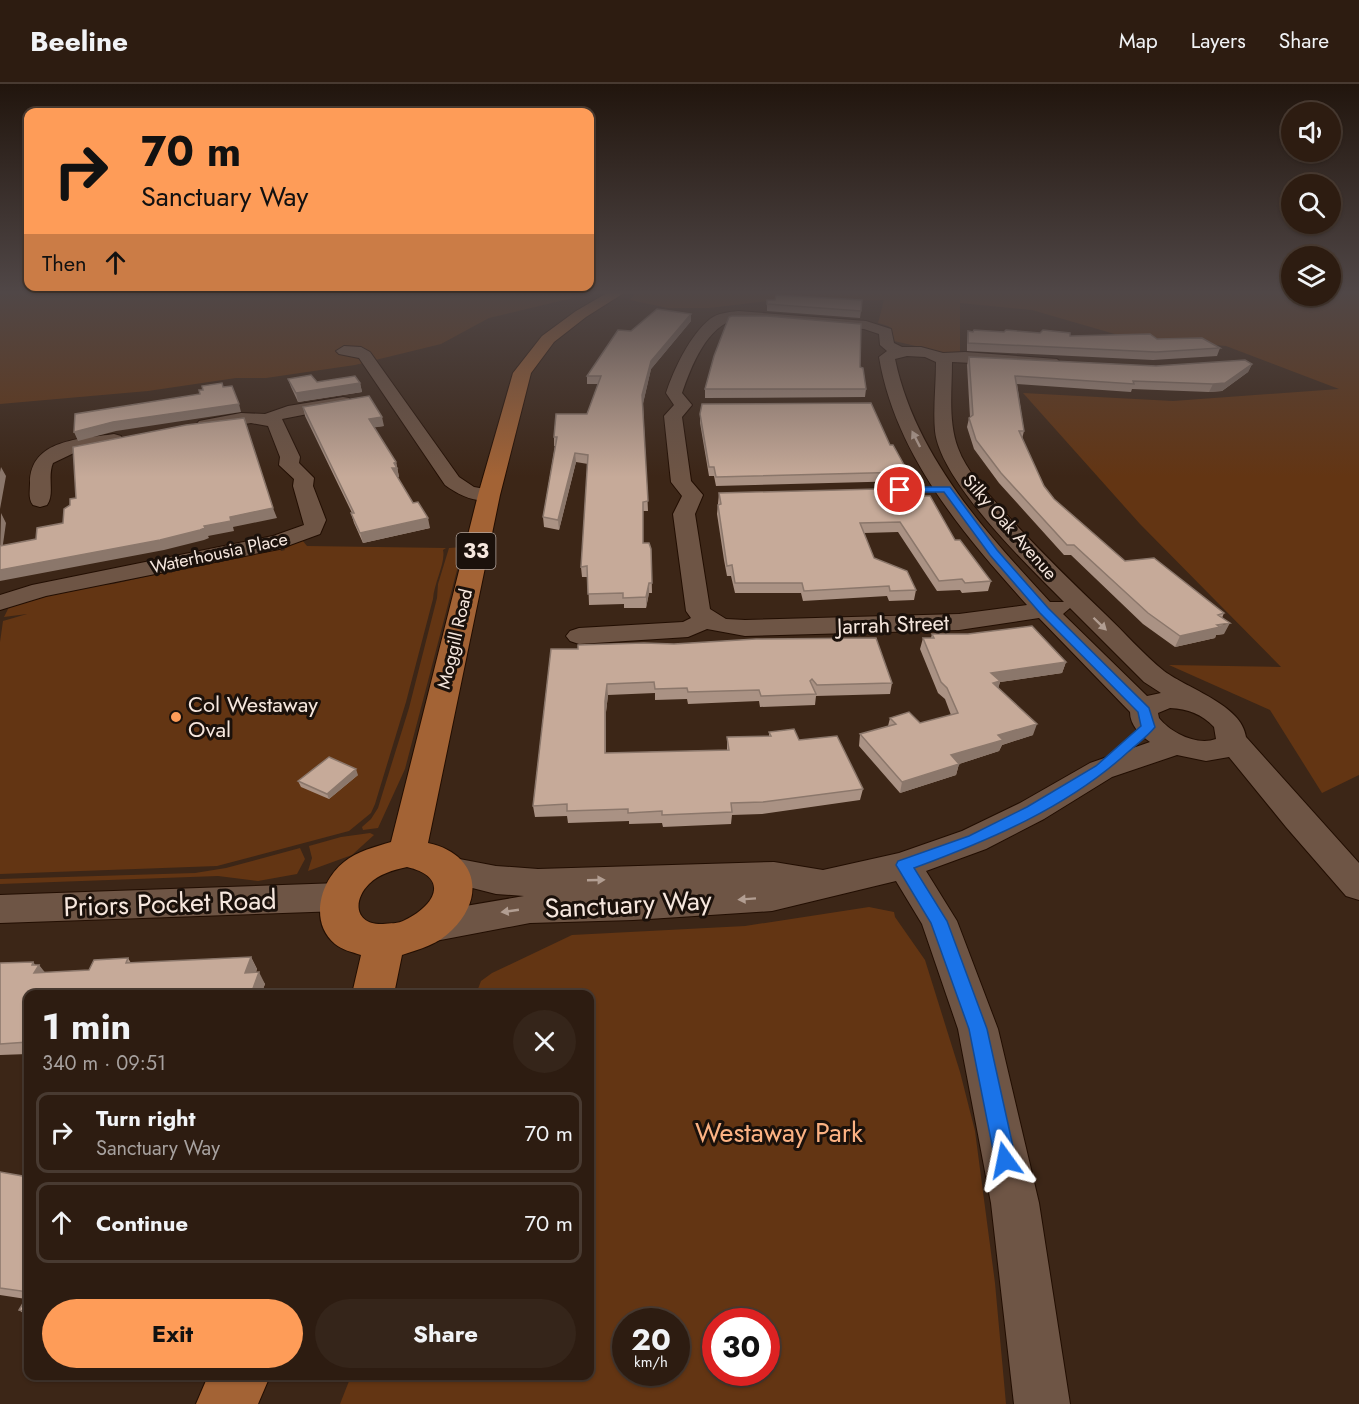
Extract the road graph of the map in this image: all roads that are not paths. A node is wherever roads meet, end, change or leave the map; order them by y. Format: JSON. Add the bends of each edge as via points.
{"nodes":[{"id":1,"x":364,"y":355,"type":"edge"},
{"id":2,"x":536,"y":355,"type":"edge"},
{"id":3,"x":691,"y":355,"type":"edge"},
{"id":4,"x":893,"y":355,"type":"edge"},
{"id":5,"x":929,"y":355,"type":"edge"},
{"id":6,"x":941,"y":358,"type":"junction"},
{"id":7,"x":1069,"y":363,"type":"edge"},
{"id":8,"x":363,"y":399,"type":"edge"},
{"id":9,"x":914,"y":404,"type":"junction"},
{"id":10,"x":267,"y":419,"type":"junction"},
{"id":11,"x":188,"y":428,"type":"edge"},
{"id":12,"x":131,"y":437,"type":"edge"},
{"id":13,"x":935,"y":489,"type":"junction"},
{"id":14,"x":489,"y":495,"type":"junction"},
{"id":15,"x":693,"y":495,"type":"junction"},
{"id":16,"x":716,"y":495,"type":"dead end"},
{"id":17,"x":981,"y":499,"type":"junction"},
{"id":18,"x":40,"y":501,"type":"dead end"},
{"id":19,"x":0,"y":603,"type":"edge"},
{"id":20,"x":1081,"y":605,"type":"junction"},
{"id":21,"x":1044,"y":610,"type":"junction"},
{"id":22,"x":706,"y":620,"type":"junction"},
{"id":23,"x":579,"y":636,"type":"dead end"},
{"id":24,"x":1198,"y":704,"type":"junction"},
{"id":25,"x":1146,"y":719,"type":"junction"},
{"id":26,"x":1232,"y":740,"type":"junction"},
{"id":27,"x":1187,"y":748,"type":"junction"},
{"id":28,"x":1101,"y":770,"type":"junction"},
{"id":29,"x":1298,"y":819,"type":"junction"},
{"id":30,"x":407,"y":854,"type":"junction"},
{"id":31,"x":904,"y":865,"type":"junction"},
{"id":32,"x":449,"y":870,"type":"junction"},
{"id":33,"x":825,"y":883,"type":"junction"},
{"id":34,"x":1359,"y":886,"type":"edge"},
{"id":35,"x":340,"y":897,"type":"junction"},
{"id":36,"x":0,"y":909,"type":"edge"},
{"id":37,"x":430,"y":927,"type":"junction"},
{"id":38,"x":384,"y":943,"type":"junction"},
{"id":39,"x":373,"y":990,"type":"edge"},
{"id":40,"x":238,"y":1380,"type":"edge"},
{"id":41,"x":226,"y":1404,"type":"edge"},
{"id":42,"x":1042,"y":1404,"type":"edge"}],
"edges":[{"from":1,"to":14,"type":"street","via":[[452,481],[468,492]]},
{"from":2,"to":14,"type":"main road","name":"Moggill Road","number":"33","via":[[522,373]]},
{"from":3,"to":15,"type":"street","via":[[674,393],[689,405],[673,416],[681,482]]},
{"from":4,"to":9,"type":"street","name":"Silky Oak Avenue","via":[[887,357]]},
{"from":5,"to":6,"type":"street"},
{"from":6,"to":7,"type":"street"},
{"from":6,"to":9,"type":"street","name":"Silky Oak Avenue","via":[[944,362]]},
{"from":8,"to":10,"type":"street","via":[[288,411]]},
{"from":13,"to":9,"type":"street","name":"Silky Oak Avenue","one_way":true,"via":[[921,449]]},
{"from":9,"to":17,"type":"street","name":"Silky Oak Avenue","via":[[946,443]]},
{"from":10,"to":11,"type":"street"},
{"from":10,"to":19,"type":"street","name":"Waterhousia Place","via":[[281,431],[291,468],[304,478],[315,520],[312,529],[280,542],[41,590]]},
{"from":12,"to":18,"type":"street","via":[[69,448],[47,457],[41,466]]},
{"from":13,"to":17,"type":"street","via":[[955,489]]},
{"from":13,"to":21,"type":"street","name":"Silky Oak Avenue"},
{"from":14,"to":30,"type":"main road","name":"Moggill Road","number":"33"},
{"from":15,"to":16,"type":"street"},
{"from":15,"to":22,"type":"street","via":[[684,514],[694,599]]},
{"from":17,"to":20,"type":"street","name":"Silky Oak Avenue"},
{"from":20,"to":21,"type":"street","name":"Jarrah Street"},
{"from":20,"to":24,"type":"street","name":"Silky Oak Avenue","one_way":true,"via":[[1154,676]]},
{"from":21,"to":22,"type":"street","name":"Jarrah Street","via":[[936,623],[745,628],[723,627]]},
{"from":21,"to":25,"type":"street","name":"Silky Oak Avenue"},
{"from":22,"to":23,"type":"street","via":[[688,629]]},
{"from":24,"to":25,"type":"street","name":"Silky Oak Avenue","via":[[1170,699],[1149,705]]},
{"from":24,"to":26,"type":"street","name":"Silky Oak Avenue","via":[[1229,724]]},
{"from":25,"to":27,"type":"street","name":"Silky Oak Avenue","via":[[1164,740]]},
{"from":25,"to":28,"type":"street"},
{"from":26,"to":27,"type":"street","via":[[1220,750]]},
{"from":26,"to":29,"type":"street","name":"Silky Oak Avenue"},
{"from":27,"to":28,"type":"street","name":"Sanctuary Way"},
{"from":27,"to":29,"type":"street","name":"Silky Oak Avenue","via":[[1234,772]]},
{"from":28,"to":31,"type":"street","name":"Sanctuary Way","via":[[974,840]]},
{"from":29,"to":34,"type":"street","name":"Silky Oak Avenue"},
{"from":30,"to":32,"type":"main road","via":[[432,857]]},
{"from":30,"to":35,"type":"main road","via":[[390,856],[366,867],[347,884]]},
{"from":31,"to":33,"type":"street","name":"Sanctuary Way"},
{"from":31,"to":42,"type":"street","via":[[939,921],[978,1029],[1015,1203]]},
{"from":32,"to":33,"type":"street","name":"Sanctuary Way","one_way":true,"via":[[496,880],[538,883],[774,875]]},
{"from":32,"to":37,"type":"main road","via":[[455,883],[453,898],[445,914]]},
{"from":33,"to":37,"type":"street","name":"Sanctuary Way","one_way":true,"via":[[772,897],[530,909]]},
{"from":35,"to":36,"type":"street","name":"Priors Pocket Road"},
{"from":35,"to":38,"type":"main road","via":[[338,911],[342,924],[366,941]]},
{"from":37,"to":38,"type":"main road","via":[[400,941]]},
{"from":38,"to":39,"type":"main road"},
{"from":40,"to":41,"type":"main road"}]}
